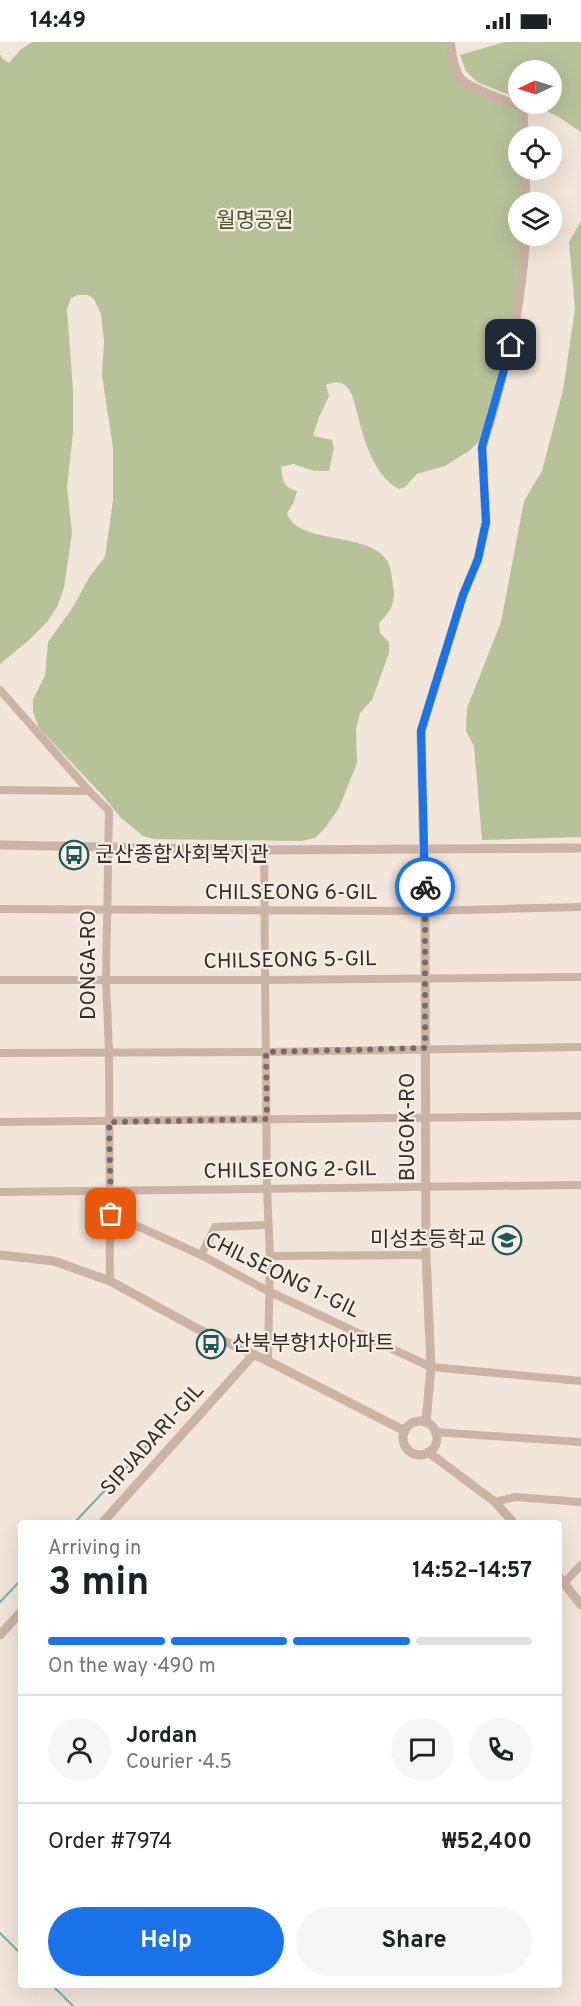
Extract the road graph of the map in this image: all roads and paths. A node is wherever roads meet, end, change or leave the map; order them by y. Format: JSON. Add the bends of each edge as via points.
{"nodes":[{"id":1,"x":450,"y":42,"type":"edge"},
{"id":2,"x":524,"y":126,"type":"edge"},
{"id":3,"x":525,"y":246,"type":"edge"},
{"id":4,"x":1,"y":694,"type":"edge"},
{"id":5,"x":0,"y":790,"type":"edge"},
{"id":6,"x":89,"y":790,"type":"junction"},
{"id":7,"x":0,"y":845,"type":"edge"},
{"id":8,"x":109,"y":848,"type":"junction"},
{"id":9,"x":581,"y":848,"type":"edge"},
{"id":10,"x":423,"y":849,"type":"junction"},
{"id":11,"x":264,"y":850,"type":"junction"},
{"id":12,"x":581,"y":907,"type":"edge"},
{"id":13,"x":0,"y":909,"type":"edge"},
{"id":14,"x":107,"y":911,"type":"junction"},
{"id":15,"x":264,"y":911,"type":"junction"},
{"id":16,"x":425,"y":911,"type":"junction"},
{"id":17,"x":581,"y":977,"type":"edge"},
{"id":18,"x":425,"y":978,"type":"junction"},
{"id":19,"x":0,"y":980,"type":"edge"},
{"id":20,"x":106,"y":980,"type":"junction"},
{"id":21,"x":266,"y":980,"type":"junction"},
{"id":22,"x":581,"y":1047,"type":"edge"},
{"id":23,"x":425,"y":1048,"type":"junction"},
{"id":24,"x":109,"y":1051,"type":"junction"},
{"id":25,"x":266,"y":1052,"type":"junction"},
{"id":26,"x":0,"y":1053,"type":"edge"},
{"id":27,"x":581,"y":1116,"type":"edge"},
{"id":28,"x":426,"y":1118,"type":"junction"},
{"id":29,"x":267,"y":1119,"type":"junction"},
{"id":30,"x":0,"y":1122,"type":"edge"},
{"id":31,"x":109,"y":1122,"type":"junction"},
{"id":32,"x":581,"y":1185,"type":"edge"},
{"id":33,"x":426,"y":1187,"type":"junction"},
{"id":34,"x":267,"y":1189,"type":"junction"},
{"id":35,"x":109,"y":1191,"type":"junction"},
{"id":36,"x":0,"y":1192,"type":"edge"},
{"id":37,"x":111,"y":1214,"type":"junction"},
{"id":38,"x":268,"y":1225,"type":"junction"},
{"id":39,"x":0,"y":1255,"type":"edge"},
{"id":40,"x":426,"y":1255,"type":"junction"},
{"id":41,"x":201,"y":1256,"type":"junction"},
{"id":42,"x":270,"y":1256,"type":"junction"},
{"id":43,"x":110,"y":1281,"type":"junction"},
{"id":44,"x":270,"y":1292,"type":"junction"},
{"id":45,"x":253,"y":1355,"type":"junction"},
{"id":46,"x":268,"y":1361,"type":"junction"},
{"id":47,"x":431,"y":1367,"type":"junction"},
{"id":48,"x":581,"y":1381,"type":"edge"},
{"id":49,"x":426,"y":1422,"type":"junction"},
{"id":50,"x":405,"y":1431,"type":"junction"},
{"id":51,"x":435,"y":1432,"type":"junction"},
{"id":52,"x":581,"y":1442,"type":"edge"},
{"id":53,"x":428,"y":1452,"type":"junction"},
{"id":54,"x":495,"y":1502,"type":"junction"},
{"id":55,"x":581,"y":1502,"type":"edge"},
{"id":56,"x":105,"y":1520,"type":"edge"},
{"id":57,"x":511,"y":1520,"type":"edge"},
{"id":58,"x":581,"y":1565,"type":"edge"},
{"id":59,"x":562,"y":1581,"type":"edge"},
{"id":60,"x":581,"y":1605,"type":"edge"},
{"id":61,"x":18,"y":1615,"type":"edge"},
{"id":62,"x":0,"y":1635,"type":"edge"}],
"edges":[{"from":1,"to":2,"type":"street","via":[[461,80],[523,107]]},
{"from":3,"to":10,"type":"street","name":"BUGOK-RO","via":[[514,327],[482,447],[486,503],[478,559],[421,731]]},
{"from":4,"to":6,"type":"street","name":"DONGA-RO"},
{"from":5,"to":6,"type":"street"},
{"from":6,"to":8,"type":"street","name":"DONGA-RO","via":[[109,811]]},
{"from":7,"to":8,"type":"street"},
{"from":8,"to":11,"type":"street"},
{"from":8,"to":14,"type":"street","name":"DONGA-RO"},
{"from":9,"to":10,"type":"street"},
{"from":10,"to":11,"type":"street"},
{"from":10,"to":16,"type":"street","name":"BUGOK-RO"},
{"from":11,"to":15,"type":"street"},
{"from":12,"to":16,"type":"street","name":"CHILSEONG 6-GIL"},
{"from":13,"to":14,"type":"street","name":"CHILSEONG 6-GIL"},
{"from":14,"to":15,"type":"street","name":"CHILSEONG 6-GIL"},
{"from":14,"to":20,"type":"street","name":"DONGA-RO"},
{"from":15,"to":16,"type":"street","name":"CHILSEONG 6-GIL"},
{"from":15,"to":21,"type":"street"},
{"from":16,"to":18,"type":"street","name":"BUGOK-RO"},
{"from":17,"to":18,"type":"street","name":"CHILSEONG 5-GIL"},
{"from":18,"to":21,"type":"street","name":"CHILSEONG 5-GIL"},
{"from":18,"to":23,"type":"street","name":"BUGOK-RO"},
{"from":19,"to":20,"type":"street","name":"CHILSEONG 5-GIL"},
{"from":20,"to":21,"type":"street","name":"CHILSEONG 5-GIL"},
{"from":20,"to":24,"type":"street","name":"DONGA-RO"},
{"from":21,"to":25,"type":"street"},
{"from":22,"to":23,"type":"street"},
{"from":23,"to":25,"type":"street"},
{"from":23,"to":28,"type":"street","name":"BUGOK-RO"},
{"from":24,"to":25,"type":"street"},
{"from":24,"to":26,"type":"street"},
{"from":24,"to":31,"type":"street","name":"DONGA-RO"},
{"from":25,"to":29,"type":"street"},
{"from":27,"to":28,"type":"street"},
{"from":28,"to":29,"type":"street"},
{"from":28,"to":33,"type":"street","name":"BUGOK-RO"},
{"from":29,"to":31,"type":"street"},
{"from":29,"to":34,"type":"street"},
{"from":30,"to":31,"type":"street"},
{"from":31,"to":35,"type":"street","name":"DONGA-RO"},
{"from":32,"to":33,"type":"street","name":"CHILSEONG 2-GIL"},
{"from":33,"to":34,"type":"street","name":"CHILSEONG 2-GIL"},
{"from":33,"to":40,"type":"street","name":"BUGOK-RO"},
{"from":34,"to":35,"type":"street","name":"CHILSEONG 2-GIL"},
{"from":34,"to":38,"type":"street"},
{"from":35,"to":36,"type":"street","name":"CHILSEONG 2-GIL"},
{"from":35,"to":37,"type":"street","name":"DONGA-RO"},
{"from":37,"to":41,"type":"street","name":"CHILSEONG 1-GIL"},
{"from":37,"to":43,"type":"street","name":"DONGA-RO"},
{"from":38,"to":41,"type":"street","via":[[215,1227]]},
{"from":38,"to":42,"type":"street"},
{"from":39,"to":43,"type":"street","via":[[54,1261]]},
{"from":40,"to":42,"type":"street"},
{"from":40,"to":47,"type":"street","name":"BUGOK-RO"},
{"from":41,"to":44,"type":"street","name":"CHILSEONG 1-GIL"},
{"from":42,"to":44,"type":"street"},
{"from":43,"to":45,"type":"street"},
{"from":44,"to":46,"type":"street"},
{"from":44,"to":47,"type":"street","name":"CHILSEONG 1-GIL"},
{"from":45,"to":46,"type":"street"},
{"from":45,"to":56,"type":"street","name":"SIPJADARI-GIL"},
{"from":46,"to":50,"type":"street"},
{"from":47,"to":48,"type":"street","name":"CHILSEONG 1-GIL"},
{"from":47,"to":49,"type":"street","name":"BUGOK-RO"},
{"from":49,"to":50,"type":"street","via":[[415,1422]]},
{"from":49,"to":51,"type":"street"},
{"from":50,"to":53,"type":"street","via":[[404,1444],[411,1452]]},
{"from":51,"to":52,"type":"street"},
{"from":51,"to":53,"type":"street","via":[[435,1446]]},
{"from":53,"to":54,"type":"street"},
{"from":54,"to":55,"type":"street","via":[[515,1497]]},
{"from":54,"to":57,"type":"street"},
{"from":58,"to":59,"type":"street"},
{"from":59,"to":60,"type":"street"},
{"from":61,"to":62,"type":"street"}]}
